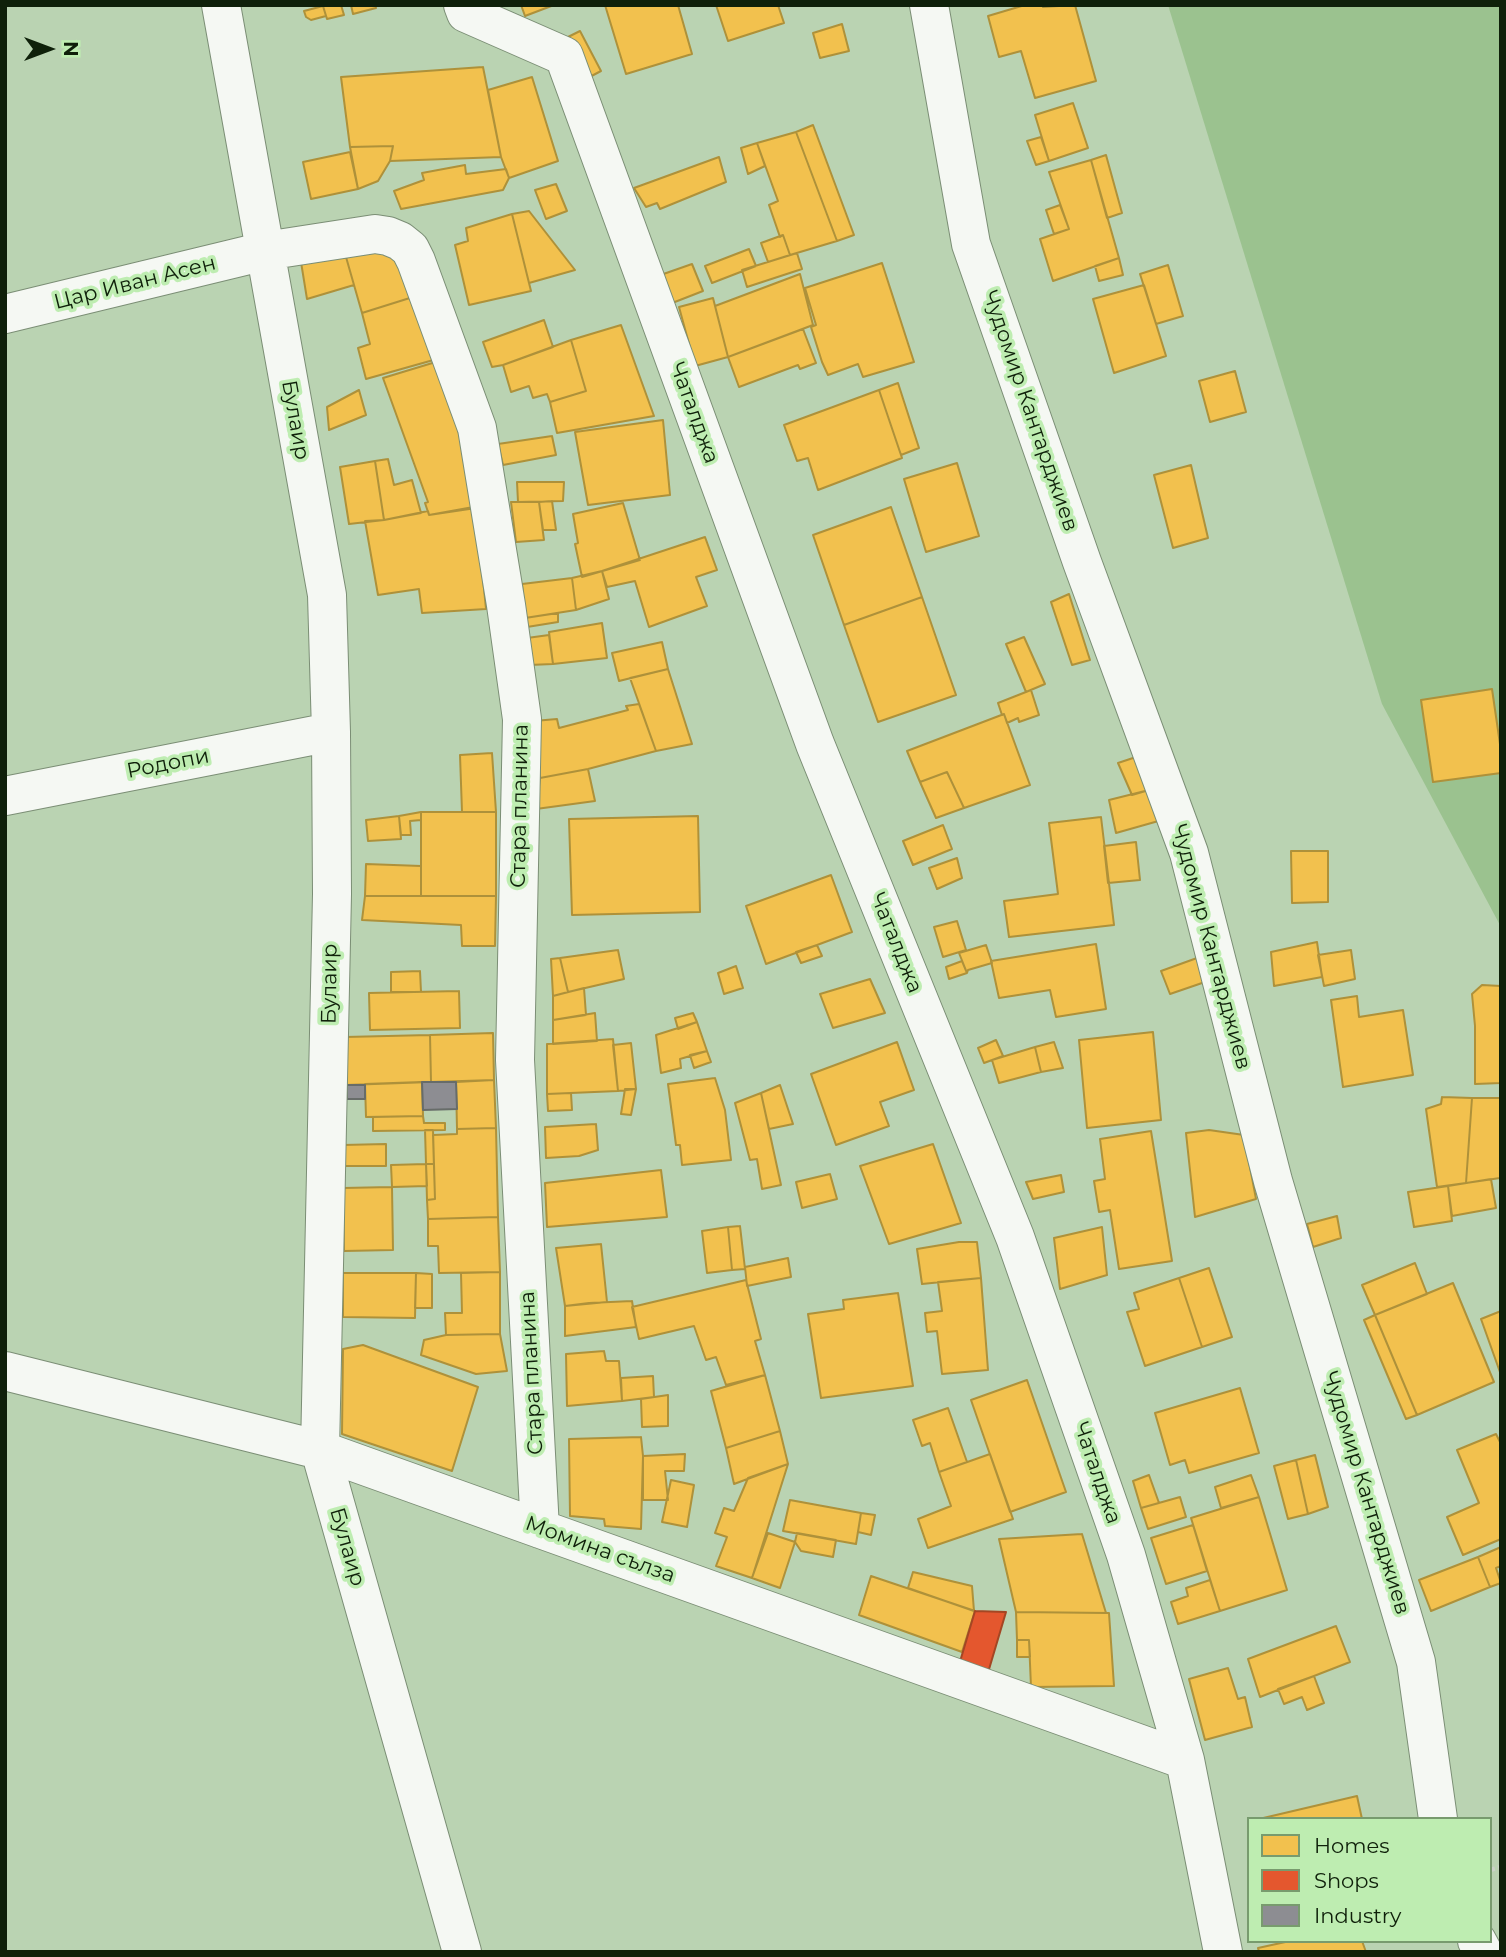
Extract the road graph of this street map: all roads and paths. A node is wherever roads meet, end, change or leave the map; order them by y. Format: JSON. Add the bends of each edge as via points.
{"nodes":[{"id":1,"x":221,"y":5,"type":"edge"},
{"id":2,"x":463,"y":5,"type":"edge"},
{"id":3,"x":929,"y":5,"type":"edge"},
{"id":4,"x":264,"y":251,"type":"junction"},
{"id":5,"x":5,"y":314,"type":"edge"},
{"id":6,"x":331,"y":732,"type":"junction"},
{"id":7,"x":5,"y":796,"type":"edge"},
{"id":8,"x":5,"y":1371,"type":"edge"},
{"id":9,"x":320,"y":1450,"type":"junction"},
{"id":10,"x":540,"y":1529,"type":"junction"},
{"id":11,"x":1185,"y":1760,"type":"junction"},
{"id":12,"x":1438,"y":1817,"type":"edge"},
{"id":13,"x":462,"y":1952,"type":"edge"},
{"id":14,"x":1223,"y":1952,"type":"edge"}],
"edges":[{"from":1,"to":4,"type":"street","name":"Булаир"},
{"from":2,"to":11,"type":"street","name":"Чаталджа","via":[[466,13],[564,56],[815,744],[1016,1237],[1126,1555]]},
{"from":3,"to":12,"type":"street","name":"Чудомир Кантарджиев","via":[[971,244],[1189,853],[1273,1181],[1416,1661]]},
{"from":4,"to":5,"type":"street","name":"Цар Иван Асен"},
{"from":4,"to":6,"type":"street","name":"Булаир","via":[[327,596]]},
{"from":4,"to":10,"type":"street","name":"Стара планина","via":[[375,234],[410,249],[477,428],[523,719],[515,1060]]},
{"from":6,"to":7,"type":"street","name":"Родопи"},
{"from":6,"to":9,"type":"street","name":"Булаир"},
{"from":8,"to":9,"type":"street","name":"Момина сълза"},
{"from":9,"to":10,"type":"street","name":"Момина сълза"},
{"from":9,"to":13,"type":"street","name":"Булаир"},
{"from":10,"to":11,"type":"street","name":"Момина сълза"},
{"from":11,"to":14,"type":"street","name":"Чаталджа"}]}
